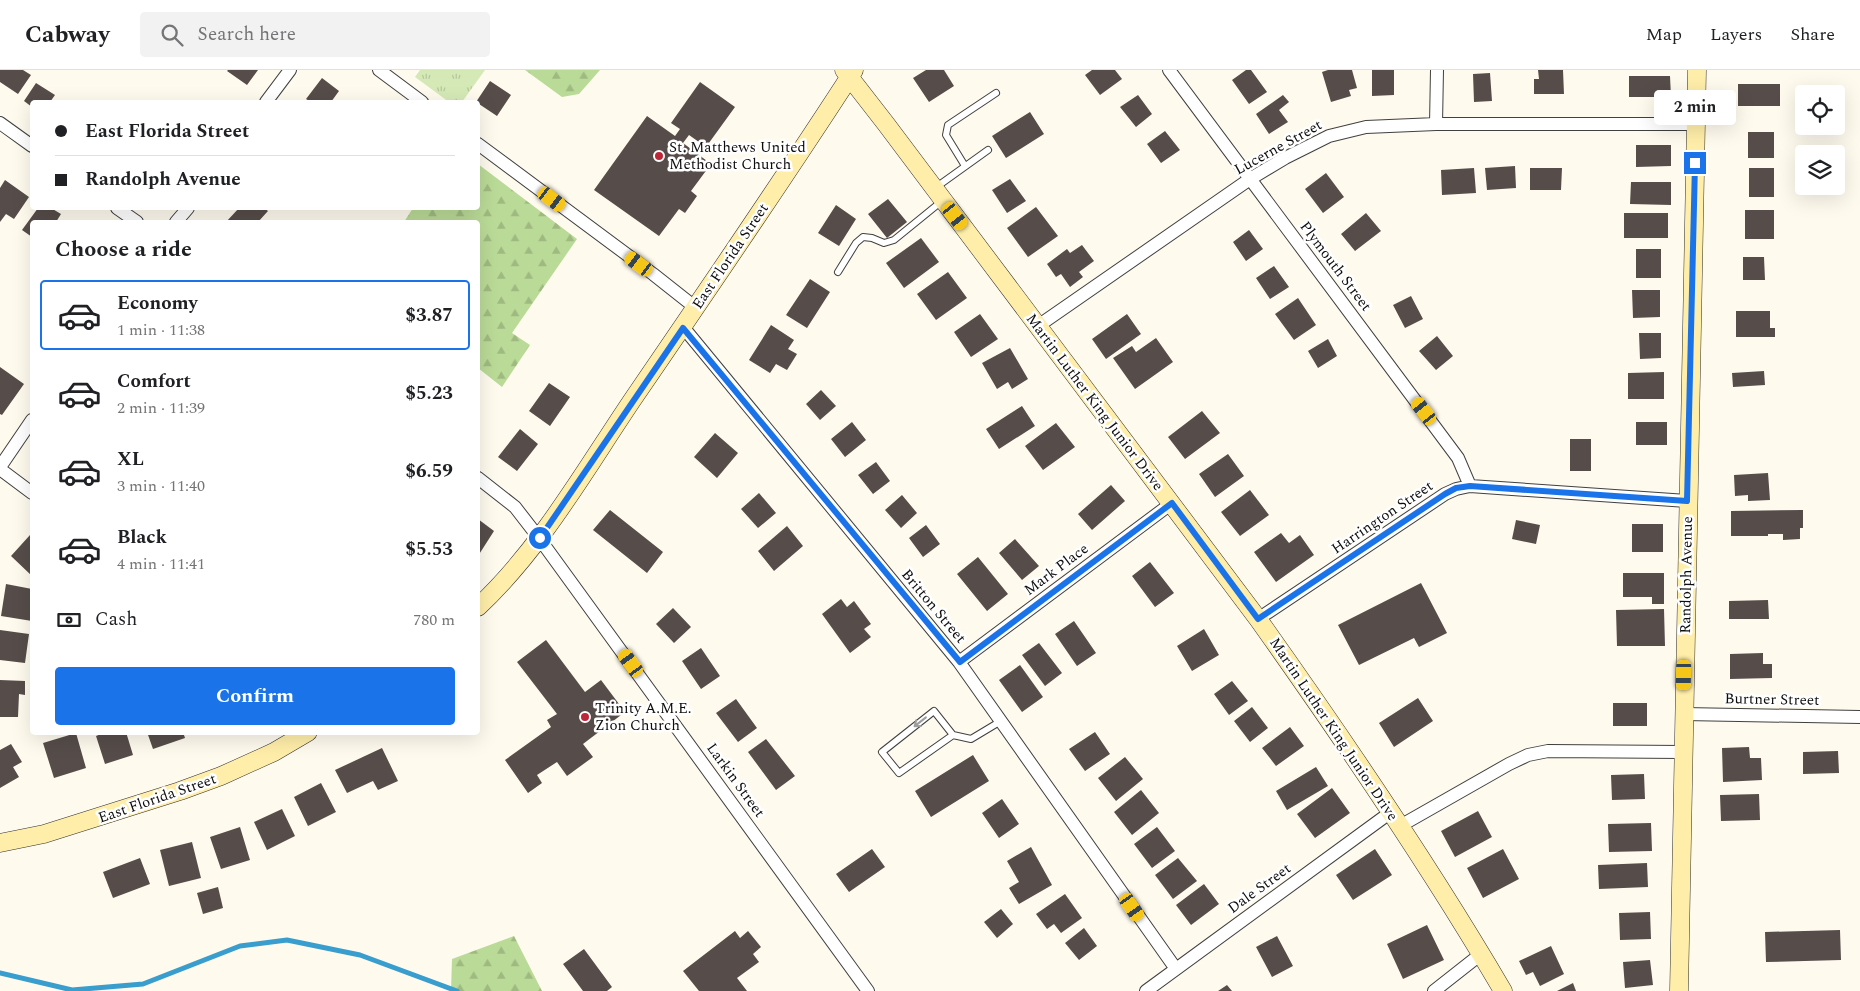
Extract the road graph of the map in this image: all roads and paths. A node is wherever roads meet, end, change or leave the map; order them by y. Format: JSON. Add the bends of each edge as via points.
{"nodes":[{"id":1,"x":290,"y":70,"type":"edge"},
{"id":2,"x":379,"y":70,"type":"edge"},
{"id":3,"x":1169,"y":70,"type":"edge"},
{"id":4,"x":1437,"y":70,"type":"edge"},
{"id":5,"x":1697,"y":70,"type":"edge"},
{"id":6,"x":849,"y":72,"type":"edge"},
{"id":7,"x":996,"y":93,"type":"dead end"},
{"id":8,"x":268,"y":100,"type":"edge"},
{"id":9,"x":419,"y":100,"type":"edge"},
{"id":10,"x":0,"y":123,"type":"edge"},
{"id":11,"x":1436,"y":124,"type":"junction"},
{"id":12,"x":1696,"y":124,"type":"junction"},
{"id":13,"x":30,"y":145,"type":"edge"},
{"id":14,"x":480,"y":146,"type":"edge"},
{"id":15,"x":988,"y":150,"type":"dead end"},
{"id":16,"x":965,"y":166,"type":"junction"},
{"id":17,"x":1250,"y":179,"type":"junction"},
{"id":18,"x":938,"y":195,"type":"junction"},
{"id":19,"x":120,"y":210,"type":"edge"},
{"id":20,"x":186,"y":210,"type":"edge"},
{"id":21,"x":134,"y":220,"type":"edge"},
{"id":22,"x":178,"y":220,"type":"edge"},
{"id":23,"x":838,"y":272,"type":"dead end"},
{"id":24,"x":696,"y":308,"type":"junction"},
{"id":25,"x":1038,"y":326,"type":"junction"},
{"id":26,"x":683,"y":328,"type":"junction"},
{"id":27,"x":30,"y":423,"type":"edge"},
{"id":28,"x":0,"y":468,"type":"edge"},
{"id":29,"x":480,"y":480,"type":"edge"},
{"id":30,"x":1470,"y":486,"type":"junction"},
{"id":31,"x":30,"y":491,"type":"edge"},
{"id":32,"x":1687,"y":501,"type":"junction"},
{"id":33,"x":1172,"y":503,"type":"junction"},
{"id":34,"x":540,"y":538,"type":"junction"},
{"id":35,"x":480,"y":605,"type":"edge"},
{"id":36,"x":1258,"y":619,"type":"junction"},
{"id":37,"x":960,"y":662,"type":"junction"},
{"id":38,"x":1684,"y":714,"type":"junction"},
{"id":39,"x":1860,"y":717,"type":"edge"},
{"id":40,"x":1001,"y":721,"type":"junction"},
{"id":41,"x":303,"y":735,"type":"edge"},
{"id":42,"x":953,"y":735,"type":"junction"},
{"id":43,"x":1683,"y":752,"type":"junction"},
{"id":44,"x":1396,"y":819,"type":"junction"},
{"id":45,"x":0,"y":843,"type":"edge"},
{"id":46,"x":1481,"y":954,"type":"junction"},
{"id":47,"x":1176,"y":969,"type":"junction"},
{"id":48,"x":868,"y":991,"type":"edge"},
{"id":49,"x":1146,"y":991,"type":"edge"},
{"id":50,"x":1434,"y":991,"type":"edge"},
{"id":51,"x":1503,"y":991,"type":"edge"},
{"id":52,"x":1679,"y":991,"type":"edge"}],
"edges":[{"from":1,"to":8,"type":"street"},
{"from":2,"to":9,"type":"street"},
{"from":3,"to":17,"type":"street","name":"Plymouth Street"},
{"from":4,"to":11,"type":"street"},
{"from":5,"to":12,"type":"main road","name":"Randolph Avenue"},
{"from":6,"to":18,"type":"main road","name":"Martin Luther King Junior Drive"},
{"from":6,"to":24,"type":"main road","name":"East Florida Street"},
{"from":7,"to":16,"type":"lane","via":[[948,125],[946,135]]},
{"from":10,"to":13,"type":"street"},
{"from":11,"to":12,"type":"street","name":"Lucerne Street"},
{"from":11,"to":17,"type":"street","name":"Lucerne Street","via":[[1366,127],[1329,136]]},
{"from":12,"to":32,"type":"main road","name":"Randolph Avenue"},
{"from":14,"to":24,"type":"street"},
{"from":15,"to":16,"type":"lane"},
{"from":16,"to":18,"type":"lane"},
{"from":17,"to":25,"type":"street","name":"Lucerne Street"},
{"from":17,"to":30,"type":"street","name":"Plymouth Street","via":[[1458,458]]},
{"from":18,"to":23,"type":"lane","via":[[894,240],[884,243],[863,237]]},
{"from":18,"to":25,"type":"main road","name":"Martin Luther King Junior Drive"},
{"from":19,"to":21,"type":"street"},
{"from":20,"to":22,"type":"street"},
{"from":24,"to":26,"type":"main road","name":"East Florida Street"},
{"from":25,"to":33,"type":"main road","name":"Martin Luther King Junior Drive"},
{"from":26,"to":34,"type":"main road","name":"East Florida Street"},
{"from":26,"to":37,"type":"street","name":"Britton Street"},
{"from":27,"to":28,"type":"street"},
{"from":28,"to":31,"type":"street"},
{"from":29,"to":34,"type":"street","name":"Larkin Street","via":[[515,507]]},
{"from":30,"to":32,"type":"street","name":"Harrington Street"},
{"from":30,"to":36,"type":"street","name":"Harrington Street","via":[[1445,494]]},
{"from":32,"to":38,"type":"main road","name":"Randolph Avenue"},
{"from":33,"to":36,"type":"main road","name":"Martin Luther King Junior Drive"},
{"from":33,"to":37,"type":"street","name":"Mark Place"},
{"from":34,"to":35,"type":"main road","name":"East Florida Street"},
{"from":34,"to":48,"type":"street","name":"Larkin Street"},
{"from":36,"to":44,"type":"main road","name":"Martin Luther King Junior Drive"},
{"from":37,"to":40,"type":"street","name":"Britton Street"},
{"from":38,"to":39,"type":"street","name":"Burtner Street"},
{"from":38,"to":43,"type":"main road","name":"Randolph Avenue"},
{"from":40,"to":42,"type":"lane","via":[[971,739]]},
{"from":40,"to":47,"type":"street","name":"Britton Street"},
{"from":41,"to":45,"type":"main road","name":"East Florida Street","via":[[274,752],[180,791],[44,834]]},
{"from":42,"to":42,"type":"lane","one_way":true,"via":[[934,711],[882,752],[899,773]]},
{"from":43,"to":44,"type":"street","name":"Dale Street","via":[[1548,751],[1528,755]]},
{"from":43,"to":52,"type":"main road","name":"Randolph Avenue"},
{"from":44,"to":46,"type":"main road","name":"Martin Luther King Junior Drive"},
{"from":44,"to":47,"type":"street","name":"Dale Street"},
{"from":46,"to":50,"type":"street"},
{"from":46,"to":51,"type":"main road","name":"Martin Luther King Junior Drive"},
{"from":47,"to":49,"type":"street","name":"Dale Street"}]}
